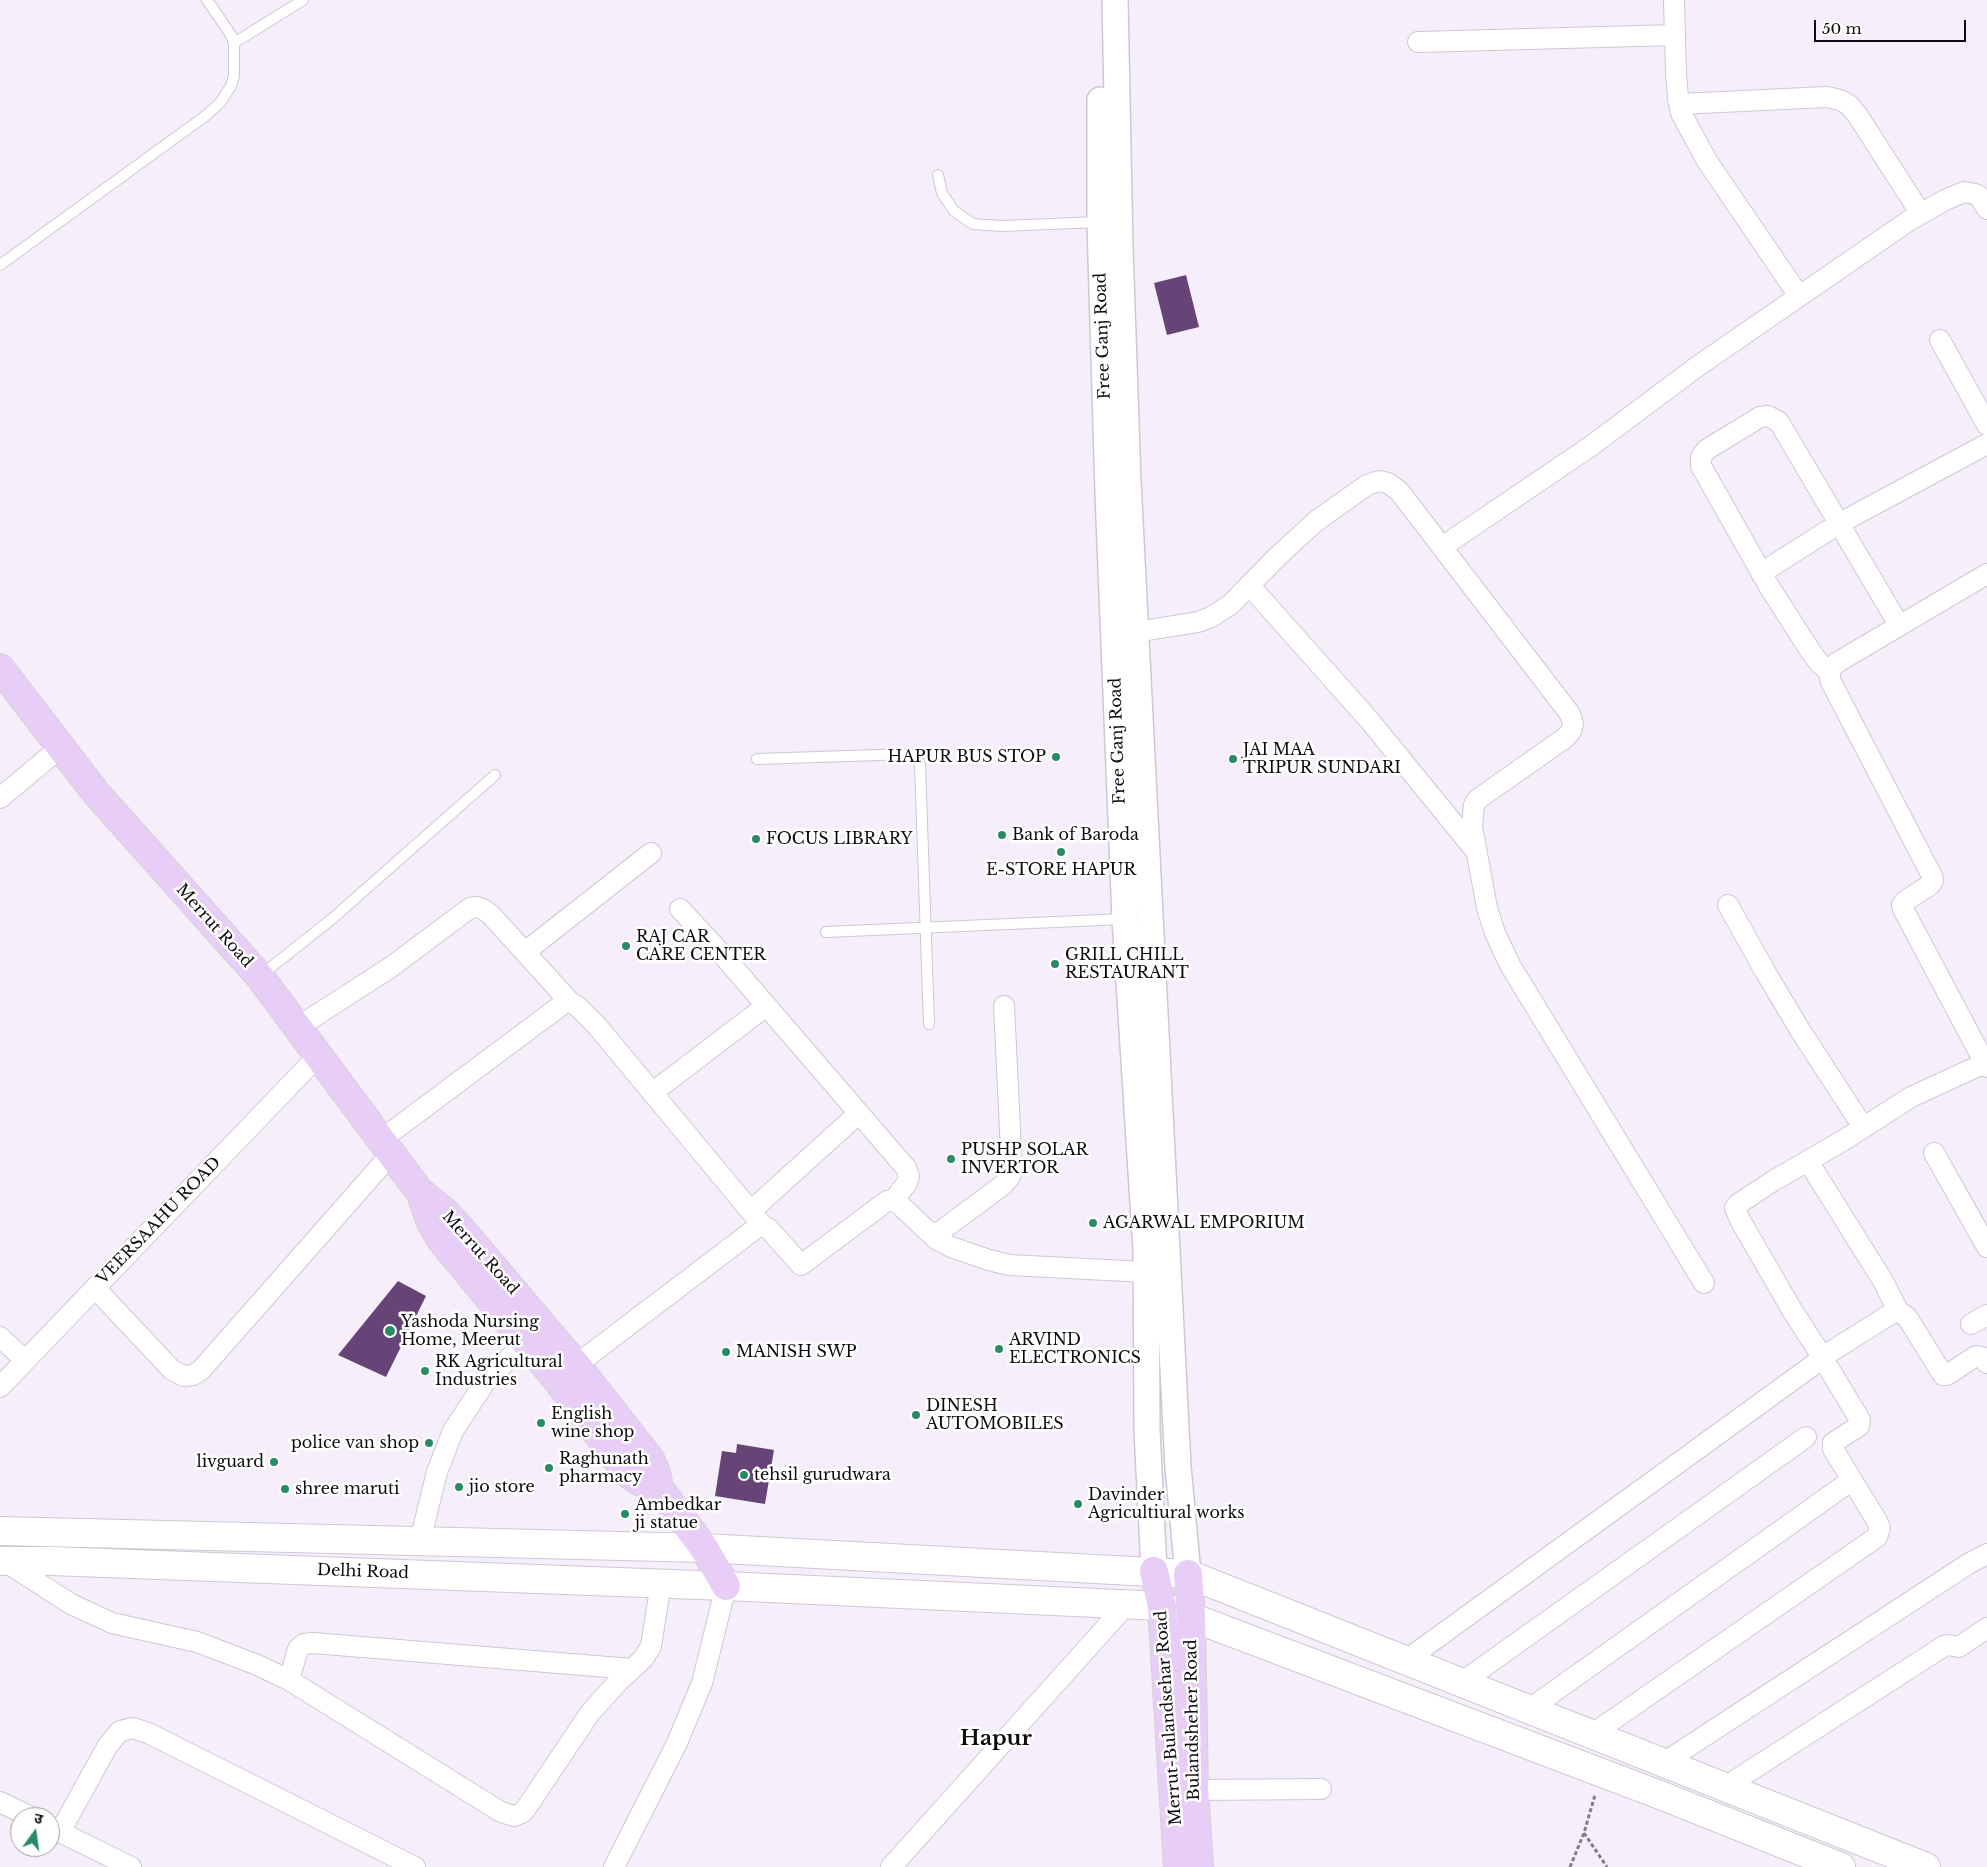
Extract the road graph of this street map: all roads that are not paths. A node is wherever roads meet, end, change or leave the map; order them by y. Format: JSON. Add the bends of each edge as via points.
{"nodes":[{"id":1,"x":207,"y":0,"type":"edge"},
{"id":2,"x":304,"y":0,"type":"edge"},
{"id":3,"x":1099,"y":0,"type":"edge"},
{"id":4,"x":1115,"y":0,"type":"edge"},
{"id":5,"x":1674,"y":0,"type":"edge"},
{"id":6,"x":1674,"y":34,"type":"junction"},
{"id":7,"x":1418,"y":42,"type":"dead end"},
{"id":8,"x":234,"y":43,"type":"junction"},
{"id":9,"x":1679,"y":104,"type":"junction"},
{"id":10,"x":938,"y":175,"type":"dead end"},
{"id":11,"x":1987,"y":209,"type":"edge"},
{"id":12,"x":1921,"y":214,"type":"junction"},
{"id":13,"x":1100,"y":222,"type":"junction"},
{"id":14,"x":0,"y":265,"type":"edge"},
{"id":15,"x":1799,"y":296,"type":"junction"},
{"id":16,"x":1940,"y":340,"type":"dead end"},
{"id":17,"x":1987,"y":425,"type":"edge"},
{"id":18,"x":1987,"y":444,"type":"edge"},
{"id":19,"x":1840,"y":523,"type":"junction"},
{"id":20,"x":1442,"y":547,"type":"junction"},
{"id":21,"x":1761,"y":573,"type":"junction"},
{"id":22,"x":1987,"y":574,"type":"edge"},
{"id":23,"x":1250,"y":585,"type":"junction"},
{"id":24,"x":1899,"y":625,"type":"junction"},
{"id":25,"x":1136,"y":632,"type":"junction"},
{"id":26,"x":0,"y":668,"type":"edge"},
{"id":27,"x":1830,"y":672,"type":"junction"},
{"id":28,"x":61,"y":747,"type":"junction"},
{"id":29,"x":756,"y":759,"type":"dead end"},
{"id":30,"x":495,"y":775,"type":"dead end"},
{"id":31,"x":0,"y":798,"type":"edge"},
{"id":32,"x":1476,"y":850,"type":"junction"},
{"id":33,"x":651,"y":853,"type":"dead end"},
{"id":34,"x":1728,"y":905,"type":"dead end"},
{"id":35,"x":680,"y":909,"type":"dead end"},
{"id":36,"x":1125,"y":920,"type":"junction"},
{"id":37,"x":925,"y":928,"type":"junction"},
{"id":38,"x":826,"y":932,"type":"dead end"},
{"id":39,"x":524,"y":952,"type":"junction"},
{"id":40,"x":260,"y":976,"type":"junction"},
{"id":41,"x":570,"y":1002,"type":"junction"},
{"id":42,"x":766,"y":1006,"type":"junction"},
{"id":43,"x":1004,"y":1006,"type":"dead end"},
{"id":44,"x":929,"y":1024,"type":"dead end"},
{"id":45,"x":298,"y":1026,"type":"junction"},
{"id":46,"x":319,"y":1055,"type":"junction"},
{"id":47,"x":1986,"y":1065,"type":"edge"},
{"id":48,"x":652,"y":1093,"type":"junction"},
{"id":49,"x":859,"y":1114,"type":"junction"},
{"id":50,"x":1863,"y":1127,"type":"junction"},
{"id":51,"x":387,"y":1146,"type":"junction"},
{"id":52,"x":1934,"y":1153,"type":"dead end"},
{"id":53,"x":1808,"y":1161,"type":"junction"},
{"id":54,"x":419,"y":1191,"type":"junction"},
{"id":55,"x":893,"y":1201,"type":"junction"},
{"id":56,"x":757,"y":1218,"type":"junction"},
{"id":57,"x":934,"y":1236,"type":"junction"},
{"id":58,"x":1987,"y":1248,"type":"edge"},
{"id":59,"x":1146,"y":1272,"type":"junction"},
{"id":60,"x":1704,"y":1283,"type":"dead end"},
{"id":61,"x":95,"y":1288,"type":"junction"},
{"id":62,"x":1898,"y":1311,"type":"junction"},
{"id":63,"x":0,"y":1337,"type":"edge"},
{"id":64,"x":526,"y":1342,"type":"junction"},
{"id":65,"x":1821,"y":1355,"type":"junction"},
{"id":66,"x":25,"y":1360,"type":"junction"},
{"id":67,"x":1987,"y":1363,"type":"edge"},
{"id":68,"x":576,"y":1365,"type":"junction"},
{"id":69,"x":0,"y":1387,"type":"edge"},
{"id":70,"x":1806,"y":1438,"type":"dead end"},
{"id":71,"x":1852,"y":1480,"type":"junction"},
{"id":72,"x":659,"y":1488,"type":"junction"},
{"id":73,"x":0,"y":1531,"type":"edge"},
{"id":74,"x":420,"y":1541,"type":"junction"},
{"id":75,"x":704,"y":1548,"type":"junction"},
{"id":76,"x":1987,"y":1554,"type":"edge"},
{"id":77,"x":923,"y":1559,"type":"junction"},
{"id":78,"x":2,"y":1561,"type":"edge"},
{"id":79,"x":1154,"y":1571,"type":"junction"},
{"id":80,"x":1188,"y":1574,"type":"junction"},
{"id":81,"x":661,"y":1583,"type":"junction"},
{"id":82,"x":726,"y":1586,"type":"junction"},
{"id":83,"x":925,"y":1595,"type":"junction"},
{"id":84,"x":1127,"y":1604,"type":"junction"},
{"id":85,"x":1162,"y":1606,"type":"junction"},
{"id":86,"x":1191,"y":1617,"type":"junction"},
{"id":87,"x":1987,"y":1628,"type":"edge"},
{"id":88,"x":1405,"y":1660,"type":"junction"},
{"id":89,"x":632,"y":1669,"type":"junction"},
{"id":90,"x":289,"y":1680,"type":"junction"},
{"id":91,"x":1462,"y":1683,"type":"junction"},
{"id":92,"x":1528,"y":1710,"type":"junction"},
{"id":93,"x":1591,"y":1734,"type":"junction"},
{"id":94,"x":1663,"y":1763,"type":"junction"},
{"id":95,"x":1726,"y":1787,"type":"junction"},
{"id":96,"x":1320,"y":1789,"type":"dead end"},
{"id":97,"x":1194,"y":1790,"type":"junction"},
{"id":98,"x":60,"y":1821,"type":"edge"},
{"id":99,"x":60,"y":1832,"type":"edge"},
{"id":100,"x":131,"y":1867,"type":"edge"},
{"id":101,"x":415,"y":1867,"type":"edge"},
{"id":102,"x":614,"y":1867,"type":"edge"},
{"id":103,"x":891,"y":1867,"type":"edge"},
{"id":104,"x":1178,"y":1867,"type":"edge"},
{"id":105,"x":1199,"y":1867,"type":"edge"},
{"id":106,"x":1841,"y":1867,"type":"edge"},
{"id":107,"x":1926,"y":1867,"type":"edge"}],
"edges":[{"from":1,"to":8,"type":"lane"},
{"from":2,"to":8,"type":"lane"},
{"from":3,"to":13,"type":"street","name":"Free Ganj Road"},
{"from":4,"to":25,"type":"street","via":[[1120,248]]},
{"from":5,"to":6,"type":"street"},
{"from":6,"to":7,"type":"street"},
{"from":6,"to":9,"type":"street"},
{"from":8,"to":14,"type":"lane","via":[[234,76],[220,103]]},
{"from":9,"to":12,"type":"street","via":[[1827,97],[1840,100],[1858,116]]},
{"from":9,"to":15,"type":"street","via":[[1707,161]]},
{"from":10,"to":13,"type":"lane","via":[[942,193],[954,211],[972,224]]},
{"from":11,"to":12,"type":"street","via":[[1979,196],[1964,192]]},
{"from":12,"to":15,"type":"street"},
{"from":13,"to":36,"type":"street","name":"Free Ganj Road"},
{"from":15,"to":20,"type":"street","via":[[1591,446]]},
{"from":16,"to":17,"type":"street"},
{"from":18,"to":19,"type":"street"},
{"from":19,"to":21,"type":"street"},
{"from":19,"to":21,"type":"street","via":[[1775,418],[1760,417],[1706,450],[1701,457],[1701,466]]},
{"from":19,"to":24,"type":"street"},
{"from":20,"to":23,"type":"street","via":[[1400,491],[1378,481],[1367,485],[1315,522]]},
{"from":20,"to":32,"type":"street","via":[[1570,714],[1573,724],[1565,738],[1478,799],[1472,810]]},
{"from":21,"to":27,"type":"street","via":[[1811,652]]},
{"from":22,"to":24,"type":"street"},
{"from":23,"to":25,"type":"street","via":[[1230,605],[1211,617]]},
{"from":23,"to":32,"type":"street","via":[[1370,721]]},
{"from":24,"to":27,"type":"street","via":[[1832,666]]},
{"from":25,"to":80,"type":"street","via":[[1178,1467]]},
{"from":26,"to":28,"type":"main road","name":"Merrut Road"},
{"from":27,"to":47,"type":"street","via":[[1830,680],[1932,876],[1930,885],[1905,901],[1903,909]]},
{"from":28,"to":31,"type":"street"},
{"from":28,"to":40,"type":"main road","name":"Merrut Road","via":[[96,793]]},
{"from":29,"to":37,"type":"lane","via":[[909,754],[916,758],[920,765]]},
{"from":30,"to":40,"type":"lane","via":[[333,918]]},
{"from":32,"to":60,"type":"street","via":[[1487,908],[1510,965]]},
{"from":33,"to":39,"type":"street"},
{"from":34,"to":50,"type":"street","via":[[1795,1022]]},
{"from":35,"to":42,"type":"street"},
{"from":36,"to":37,"type":"lane"},
{"from":36,"to":59,"type":"street","name":"Free Ganj Road"},
{"from":37,"to":38,"type":"lane"},
{"from":37,"to":44,"type":"lane"},
{"from":39,"to":41,"type":"street"},
{"from":39,"to":45,"type":"street","via":[[491,915],[483,909],[470,908],[391,967]]},
{"from":40,"to":45,"type":"main road","name":"Merrut Road"},
{"from":41,"to":48,"type":"street","via":[[597,1026]]},
{"from":41,"to":51,"type":"street","via":[[563,1004]]},
{"from":42,"to":48,"type":"street"},
{"from":42,"to":49,"type":"street"},
{"from":43,"to":57,"type":"street","via":[[1010,1178]]},
{"from":45,"to":46,"type":"main road","name":"Merrut Road"},
{"from":46,"to":51,"type":"main road","name":"Merrut Road"},
{"from":46,"to":61,"type":"street","name":"VEERSAAHU ROAD"},
{"from":47,"to":50,"type":"street","via":[[1911,1097]]},
{"from":48,"to":56,"type":"street"},
{"from":49,"to":55,"type":"street","via":[[906,1168],[907,1183]]},
{"from":49,"to":56,"type":"street"},
{"from":50,"to":53,"type":"street"},
{"from":51,"to":54,"type":"main road","name":"Merrut Road"},
{"from":51,"to":61,"type":"street","via":[[201,1370],[192,1375],[184,1376],[172,1370]]},
{"from":52,"to":58,"type":"street"},
{"from":53,"to":62,"type":"street","via":[[1883,1281]]},
{"from":53,"to":65,"type":"street","via":[[1736,1208],[1792,1310]]},
{"from":54,"to":64,"type":"main road","name":"Merrut Road","via":[[441,1240]]},
{"from":54,"to":68,"type":"main road","name":"Merrut Road","via":[[460,1228]]},
{"from":55,"to":56,"type":"street","via":[[883,1204],[801,1264]]},
{"from":55,"to":57,"type":"street"},
{"from":56,"to":68,"type":"street","via":[[756,1228]]},
{"from":57,"to":59,"type":"street","via":[[970,1255],[1010,1265]]},
{"from":59,"to":79,"type":"street","name":"Free Ganj Road","via":[[1147,1430]]},
{"from":61,"to":66,"type":"street","name":"VEERSAAHU ROAD"},
{"from":62,"to":65,"type":"street"},
{"from":62,"to":67,"type":"street","via":[[1907,1317],[1942,1375],[1947,1376],[1976,1356]]},
{"from":63,"to":66,"type":"street"},
{"from":64,"to":72,"type":"main road","name":"Merrut Road","via":[[627,1473]]},
{"from":64,"to":74,"type":"street","via":[[485,1382],[453,1430],[437,1472]]},
{"from":65,"to":71,"type":"street","via":[[1860,1420],[1859,1426],[1833,1443],[1833,1449]]},
{"from":65,"to":88,"type":"street"},
{"from":66,"to":69,"type":"street","name":"VEERSAAHU ROAD"},
{"from":68,"to":72,"type":"main road","name":"Merrut Road","via":[[650,1459]]},
{"from":70,"to":91,"type":"street"},
{"from":71,"to":92,"type":"street"},
{"from":71,"to":93,"type":"street","via":[[1880,1528],[1877,1537]]},
{"from":72,"to":75,"type":"main road","name":"Merrut Road"},
{"from":73,"to":74,"type":"main road","name":"Delhi Road"},
{"from":74,"to":75,"type":"main road","name":"Delhi Road"},
{"from":75,"to":77,"type":"main road","name":"Delhi Road"},
{"from":75,"to":82,"type":"main road","name":"Merrut Road"},
{"from":76,"to":94,"type":"street"},
{"from":77,"to":79,"type":"main road","name":"Delhi Road"},
{"from":77,"to":83,"type":"main road"},
{"from":78,"to":81,"type":"main road","name":"Delhi Road"},
{"from":78,"to":90,"type":"street","via":[[71,1604],[112,1623],[197,1642]]},
{"from":79,"to":80,"type":"main road","name":"Delhi Road"},
{"from":79,"to":85,"type":"main road","name":"Merrut-Bulandsehar Road"},
{"from":80,"to":86,"type":"main road","name":"Bulandsheher Road"},
{"from":80,"to":88,"type":"main road","name":"Delhi Road"},
{"from":81,"to":82,"type":"main road","name":"Delhi Road"},
{"from":81,"to":89,"type":"street","via":[[651,1646]]},
{"from":82,"to":83,"type":"main road","name":"Delhi Road"},
{"from":82,"to":102,"type":"street","via":[[702,1683],[677,1742]]},
{"from":83,"to":84,"type":"main road","name":"Delhi Road"},
{"from":84,"to":85,"type":"main road","name":"Delhi Road"},
{"from":84,"to":103,"type":"street"},
{"from":85,"to":86,"type":"main road","name":"Delhi Road"},
{"from":85,"to":104,"type":"main road","name":"Merrut-Bulandsehar Road"},
{"from":86,"to":97,"type":"main road","name":"Bulandsheher Road"},
{"from":86,"to":106,"type":"main road","name":"Delhi Road"},
{"from":87,"to":95,"type":"street","via":[[1959,1647],[1944,1646]]},
{"from":88,"to":91,"type":"main road","name":"Delhi Road"},
{"from":89,"to":90,"type":"street","via":[[313,1643],[304,1644],[298,1650]]},
{"from":89,"to":90,"type":"street","via":[[590,1713],[527,1807],[514,1816],[502,1812]]},
{"from":91,"to":92,"type":"main road","name":"Delhi Road"},
{"from":92,"to":93,"type":"main road","name":"Delhi Road"},
{"from":93,"to":94,"type":"main road","name":"Delhi Road"},
{"from":94,"to":95,"type":"main road","name":"Delhi Road"},
{"from":95,"to":107,"type":"main road","name":"Delhi Road"},
{"from":96,"to":97,"type":"street"},
{"from":97,"to":105,"type":"main road","name":"Bulandsheher Road"},
{"from":98,"to":101,"type":"street","via":[[108,1745],[120,1731],[132,1728]]},
{"from":99,"to":100,"type":"street"}]}
